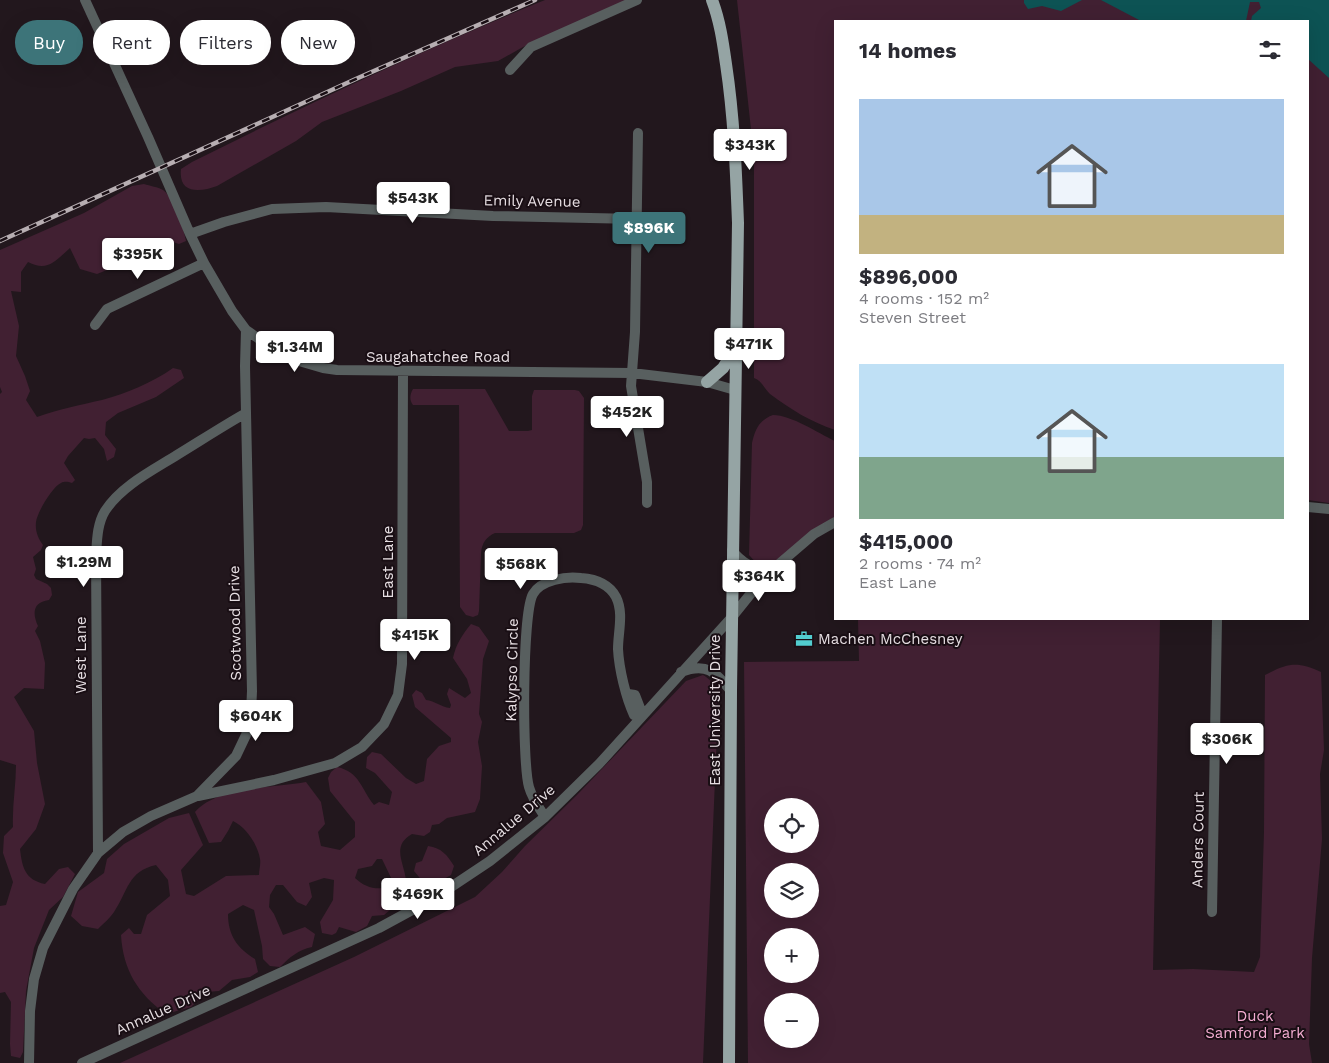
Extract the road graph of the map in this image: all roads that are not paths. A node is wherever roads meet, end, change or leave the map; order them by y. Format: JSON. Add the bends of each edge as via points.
{"nodes":[{"id":1,"x":85,"y":0,"type":"edge"},
{"id":2,"x":637,"y":0,"type":"edge"},
{"id":3,"x":712,"y":0,"type":"edge"},
{"id":4,"x":510,"y":70,"type":"dead end"},
{"id":5,"x":638,"y":133,"type":"dead end"},
{"id":6,"x":637,"y":219,"type":"junction"},
{"id":7,"x":190,"y":234,"type":"junction"},
{"id":8,"x":204,"y":263,"type":"junction"},
{"id":9,"x":95,"y":325,"type":"dead end"},
{"id":10,"x":246,"y":330,"type":"junction"},
{"id":11,"x":735,"y":349,"type":"junction"},
{"id":12,"x":403,"y":372,"type":"junction"},
{"id":13,"x":632,"y":373,"type":"junction"},
{"id":14,"x":707,"y":382,"type":"junction"},
{"id":15,"x":735,"y":390,"type":"junction"},
{"id":16,"x":246,"y":413,"type":"junction"},
{"id":17,"x":647,"y":503,"type":"dead end"},
{"id":18,"x":1309,"y":507,"type":"edge"},
{"id":19,"x":1329,"y":510,"type":"edge"},
{"id":20,"x":834,"y":523,"type":"edge"},
{"id":21,"x":732,"y":550,"type":"junction"},
{"id":22,"x":769,"y":572,"type":"junction"},
{"id":23,"x":732,"y":617,"type":"junction"},
{"id":24,"x":1217,"y":620,"type":"edge"},
{"id":25,"x":680,"y":673,"type":"junction"},
{"id":26,"x":731,"y":691,"type":"junction"},
{"id":27,"x":640,"y":717,"type":"junction"},
{"id":28,"x":197,"y":796,"type":"junction"},
{"id":29,"x":545,"y":817,"type":"junction"},
{"id":30,"x":98,"y":853,"type":"junction"},
{"id":31,"x":1212,"y":912,"type":"dead end"},
{"id":32,"x":29,"y":1063,"type":"edge"},
{"id":33,"x":82,"y":1063,"type":"edge"},
{"id":34,"x":729,"y":1063,"type":"edge"}],
"edges":[{"from":1,"to":7,"type":"street","name":"Saugahatchee Road"},
{"from":2,"to":4,"type":"street","via":[[531,47]]},
{"from":3,"to":11,"type":"main road","name":"East University Drive","via":[[726,62],[736,151]]},
{"from":5,"to":6,"type":"street"},
{"from":6,"to":7,"type":"street","name":"Emily Avenue","via":[[317,207],[272,209]]},
{"from":6,"to":13,"type":"street"},
{"from":7,"to":8,"type":"street","name":"Saugahatchee Road"},
{"from":8,"to":9,"type":"street","via":[[107,309]]},
{"from":8,"to":10,"type":"street","name":"Saugahatchee Road"},
{"from":10,"to":12,"type":"street","name":"Saugahatchee Road","via":[[285,355],[323,368]]},
{"from":10,"to":16,"type":"street","name":"Scotwood Drive"},
{"from":11,"to":14,"type":"main road","via":[[723,368]]},
{"from":11,"to":15,"type":"main road","name":"East University Drive"},
{"from":12,"to":13,"type":"street","name":"Saugahatchee Road"},
{"from":12,"to":28,"type":"street","name":"East Lane","via":[[402,664],[398,695],[384,724],[362,747],[335,762],[274,780]]},
{"from":13,"to":14,"type":"street","name":"Saugahatchee Road"},
{"from":13,"to":17,"type":"street"},
{"from":14,"to":15,"type":"street","name":"Saugahatchee Road"},
{"from":15,"to":21,"type":"main road","name":"East University Drive"},
{"from":16,"to":28,"type":"street","name":"Scotwood Drive","via":[[251,713],[246,735],[236,756]]},
{"from":16,"to":30,"type":"street","name":"West Lane","via":[[153,470],[117,496],[104,513],[97,534],[96,556]]},
{"from":18,"to":19,"type":"street"},
{"from":20,"to":22,"type":"street","name":"Annalue Drive","via":[[814,534]]},
{"from":21,"to":22,"type":"street","via":[[743,562]]},
{"from":21,"to":23,"type":"main road","name":"East University Drive"},
{"from":22,"to":23,"type":"street","name":"Annalue Drive"},
{"from":23,"to":25,"type":"street","name":"Annalue Drive"},
{"from":23,"to":26,"type":"main road","name":"East University Drive"},
{"from":24,"to":31,"type":"street","name":"Anders Court"},
{"from":25,"to":26,"type":"street","via":[[696,668],[708,669]]},
{"from":25,"to":27,"type":"street","name":"Annalue Drive"},
{"from":26,"to":34,"type":"main road","name":"East University Drive"},
{"from":27,"to":29,"type":"street","name":"Annalue Drive","via":[[599,764]]},
{"from":27,"to":29,"type":"street","name":"Kalypso Circle","via":[[634,715],[623,681],[619,659],[619,606],[609,588],[601,582],[581,578],[560,579],[540,586],[529,603],[526,634],[526,765],[529,788]]},
{"from":28,"to":30,"type":"street","name":"Scotwood Drive","via":[[123,832]]},
{"from":29,"to":33,"type":"street","name":"Annalue Drive","via":[[490,862],[378,928]]},
{"from":30,"to":32,"type":"street","name":"Scotwood Drive","via":[[73,890],[43,948],[34,979],[30,1011]]}]}
